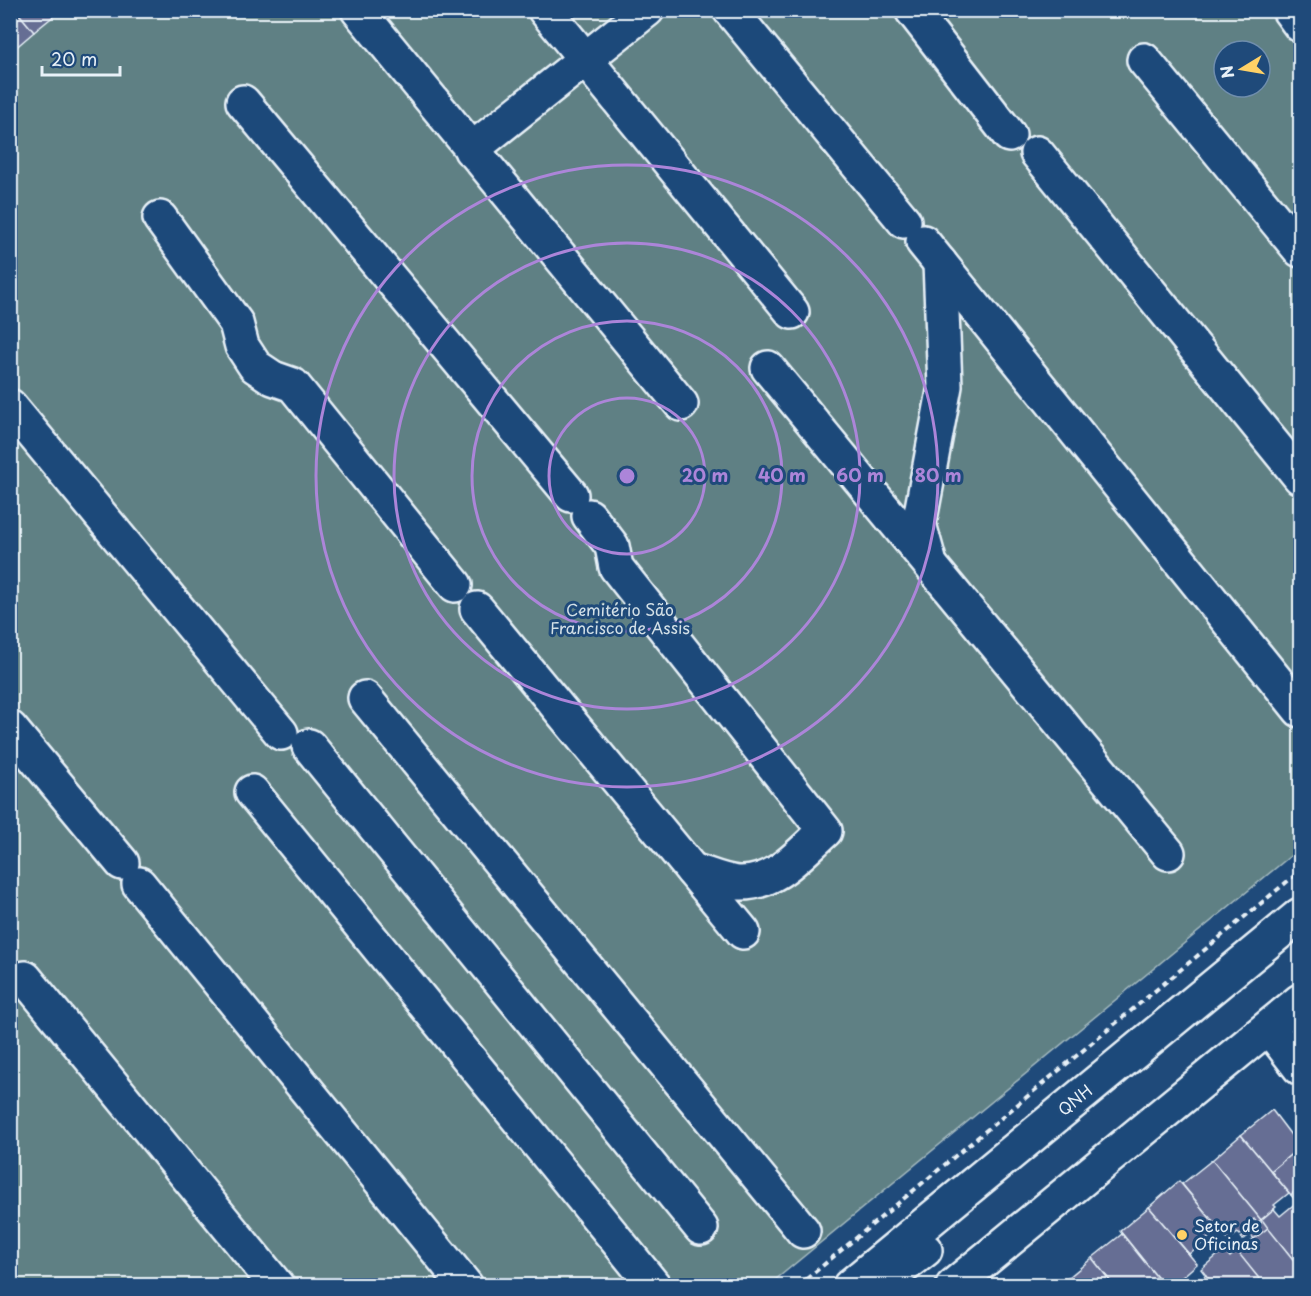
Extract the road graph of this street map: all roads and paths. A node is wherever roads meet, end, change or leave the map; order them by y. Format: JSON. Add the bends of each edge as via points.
{"nodes":[{"id":1,"x":358,"y":10,"type":"edge"},
{"id":2,"x":545,"y":10,"type":"edge"},
{"id":3,"x":647,"y":10,"type":"edge"},
{"id":4,"x":730,"y":10,"type":"edge"},
{"id":5,"x":912,"y":10,"type":"edge"},
{"id":6,"x":1289,"y":10,"type":"edge"},
{"id":7,"x":1300,"y":25,"type":"edge"},
{"id":8,"x":585,"y":60,"type":"junction"},
{"id":9,"x":1144,"y":60,"type":"dead end"},
{"id":10,"x":243,"y":102,"type":"dead end"},
{"id":11,"x":1009,"y":135,"type":"dead end"},
{"id":12,"x":471,"y":150,"type":"junction"},
{"id":13,"x":1037,"y":153,"type":"dead end"},
{"id":14,"x":160,"y":218,"type":"dead end"},
{"id":15,"x":922,"y":242,"type":"junction"},
{"id":16,"x":1300,"y":250,"type":"edge"},
{"id":17,"x":792,"y":312,"type":"dead end"},
{"id":18,"x":768,"y":368,"type":"dead end"},
{"id":19,"x":681,"y":404,"type":"dead end"},
{"id":20,"x":10,"y":406,"type":"edge"},
{"id":21,"x":1300,"y":477,"type":"edge"},
{"id":22,"x":930,"y":564,"type":"junction"},
{"id":23,"x":365,"y":699,"type":"dead end"},
{"id":24,"x":1300,"y":710,"type":"edge"},
{"id":25,"x":10,"y":728,"type":"edge"},
{"id":26,"x":252,"y":792,"type":"dead end"},
{"id":27,"x":1168,"y":853,"type":"dead end"},
{"id":28,"x":692,"y":870,"type":"junction"},
{"id":29,"x":1300,"y":871,"type":"edge"},
{"id":30,"x":1300,"y":915,"type":"edge"},
{"id":31,"x":743,"y":932,"type":"dead end"},
{"id":32,"x":25,"y":978,"type":"dead end"},
{"id":33,"x":1300,"y":1001,"type":"edge"},
{"id":34,"x":1269,"y":1028,"type":"junction"},
{"id":35,"x":1300,"y":1068,"type":"edge"},
{"id":36,"x":985,"y":1173,"type":"junction"},
{"id":37,"x":701,"y":1228,"type":"dead end"},
{"id":38,"x":803,"y":1232,"type":"dead end"},
{"id":39,"x":277,"y":1286,"type":"edge"},
{"id":40,"x":466,"y":1286,"type":"edge"},
{"id":41,"x":654,"y":1286,"type":"edge"},
{"id":42,"x":798,"y":1286,"type":"edge"},
{"id":43,"x":850,"y":1286,"type":"edge"},
{"id":44,"x":891,"y":1286,"type":"edge"},
{"id":45,"x":953,"y":1286,"type":"edge"}],
"edges":[{"from":1,"to":12,"type":"street"},
{"from":2,"to":8,"type":"street"},
{"from":3,"to":8,"type":"street"},
{"from":4,"to":15,"type":"street"},
{"from":5,"to":11,"type":"street"},
{"from":6,"to":7,"type":"street"},
{"from":8,"to":12,"type":"street"},
{"from":8,"to":17,"type":"street"},
{"from":9,"to":16,"type":"street"},
{"from":10,"to":28,"type":"street","via":[[580,505],[612,546],[616,567],[825,831],[778,873],[760,880],[737,883]]},
{"from":12,"to":19,"type":"street"},
{"from":13,"to":21,"type":"street"},
{"from":14,"to":28,"type":"street","via":[[236,323],[242,346],[255,366],[293,385]]},
{"from":15,"to":22,"type":"street","via":[[945,386],[918,524]]},
{"from":15,"to":24,"type":"street"},
{"from":18,"to":22,"type":"street"},
{"from":20,"to":37,"type":"street","via":[[295,740]]},
{"from":22,"to":27,"type":"street"},
{"from":23,"to":38,"type":"street"},
{"from":25,"to":40,"type":"street"},
{"from":26,"to":41,"type":"street"},
{"from":28,"to":31,"type":"street"},
{"from":29,"to":42,"type":"path"},
{"from":30,"to":36,"type":"street","name":"QNH"},
{"from":32,"to":39,"type":"street"},
{"from":33,"to":34,"type":"street"},
{"from":34,"to":35,"type":"street"},
{"from":34,"to":45,"type":"street"},
{"from":36,"to":43,"type":"street","name":"QNH"},
{"from":36,"to":44,"type":"street","via":[[939,1239],[899,1270]]}]}
